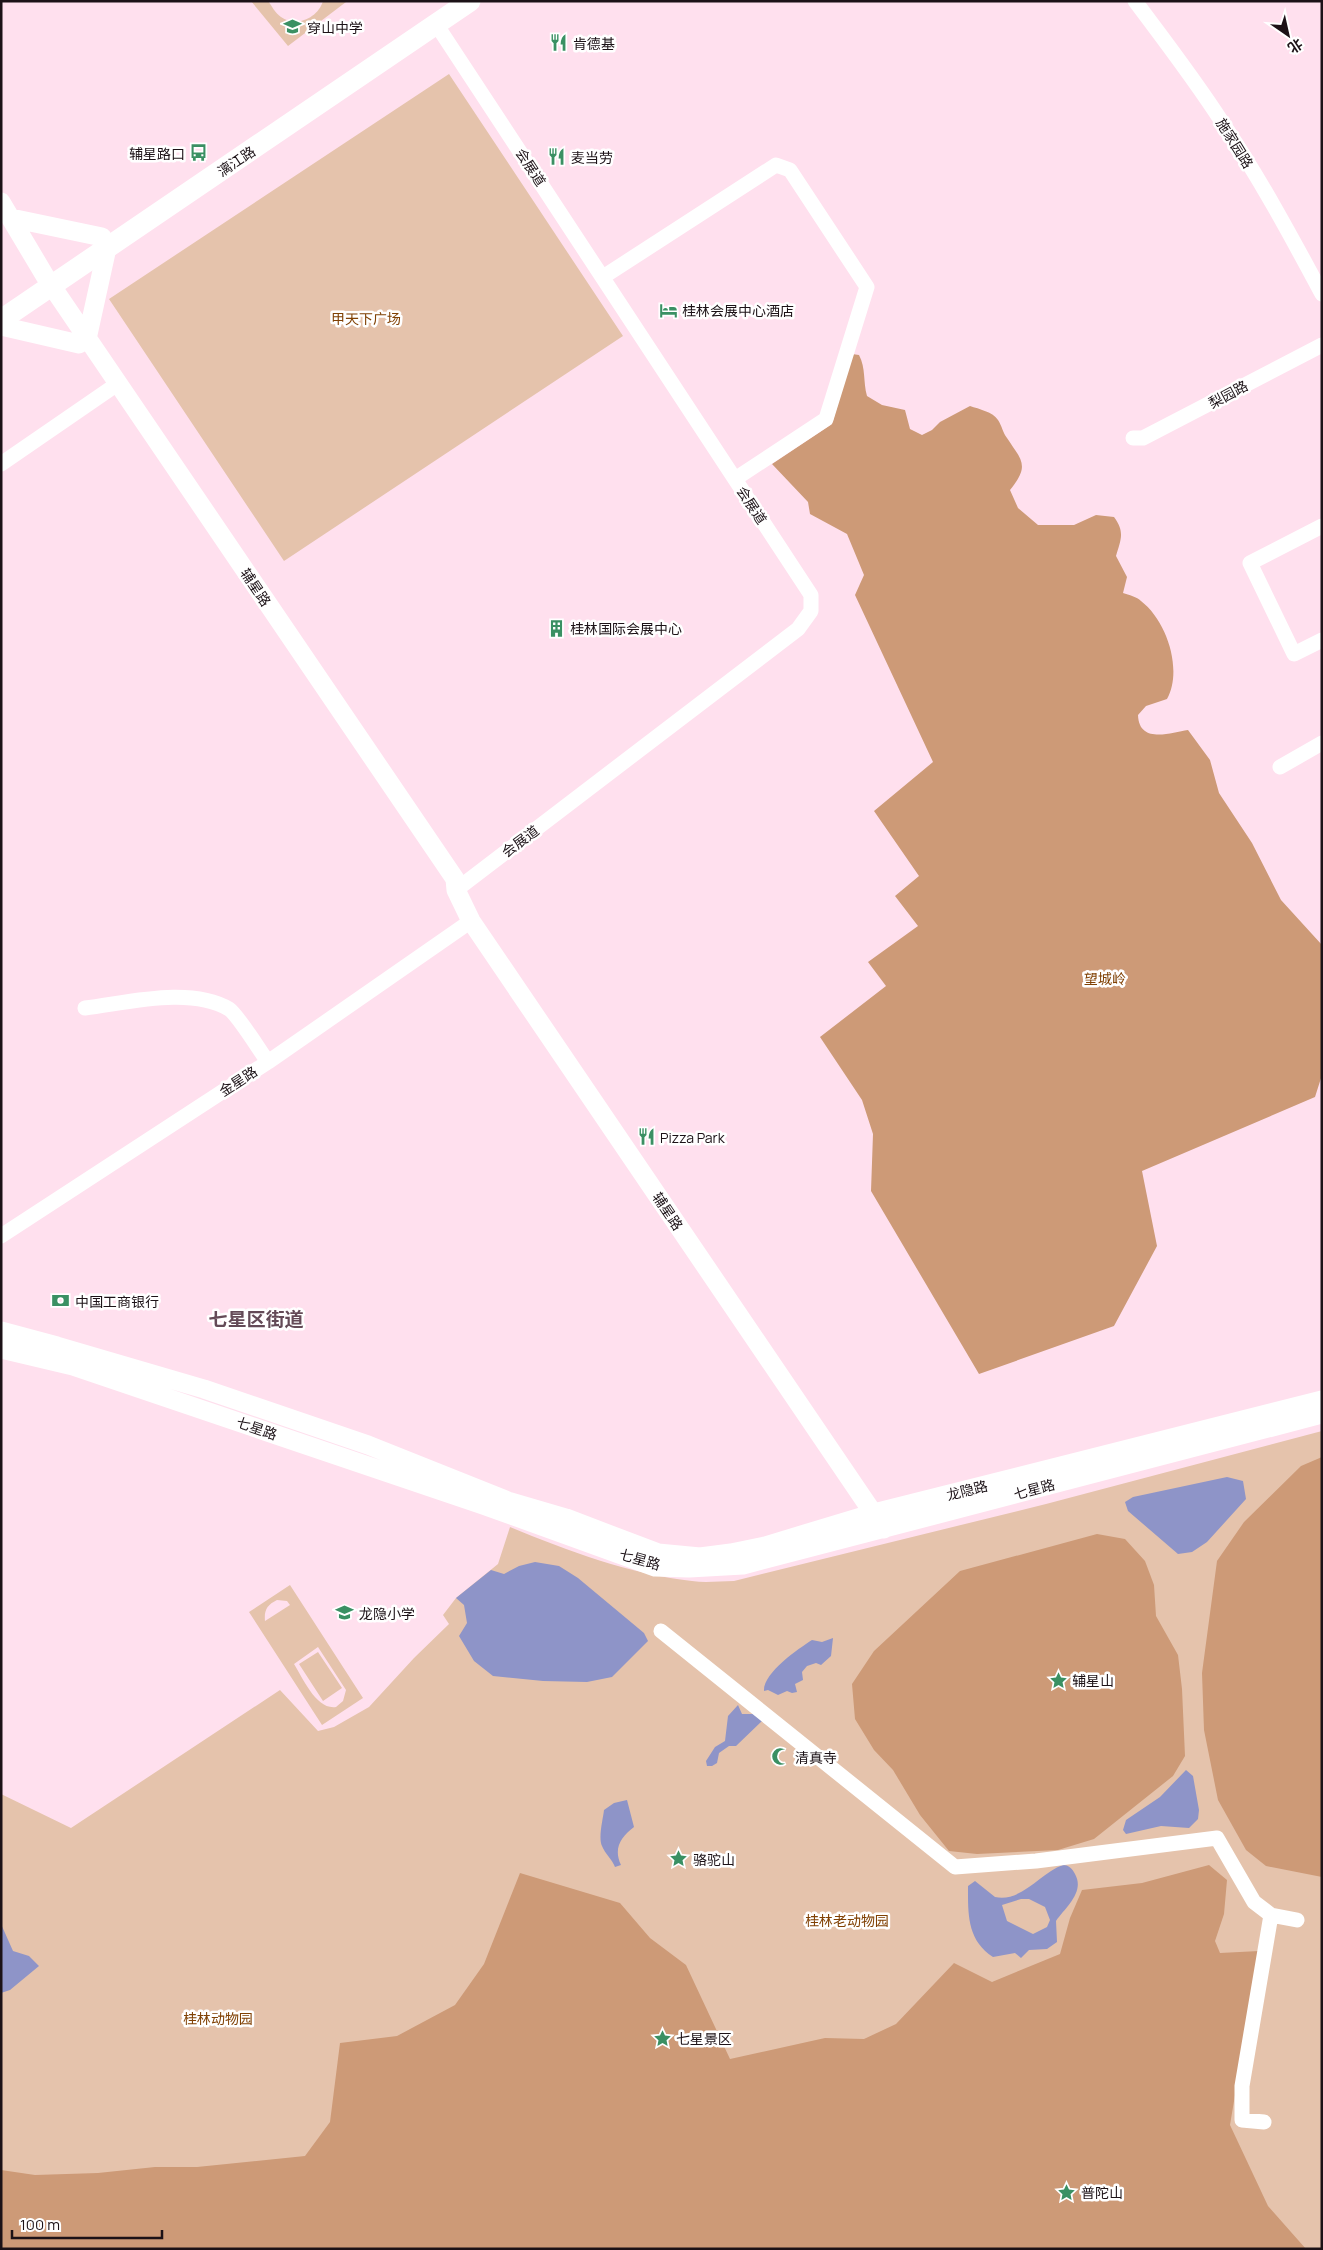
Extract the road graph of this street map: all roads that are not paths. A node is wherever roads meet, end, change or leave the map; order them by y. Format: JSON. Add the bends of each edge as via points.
{"nodes":[{"id":1,"x":449,"y":1,"type":"edge"},
{"id":2,"x":470,"y":1,"type":"edge"},
{"id":3,"x":1135,"y":1,"type":"edge"},
{"id":4,"x":436,"y":24,"type":"junction"},
{"id":5,"x":1,"y":202,"type":"edge"},
{"id":6,"x":4,"y":223,"type":"edge"},
{"id":7,"x":104,"y":243,"type":"junction"},
{"id":8,"x":603,"y":277,"type":"junction"},
{"id":9,"x":44,"y":284,"type":"junction"},
{"id":10,"x":1322,"y":294,"type":"edge"},
{"id":11,"x":1,"y":306,"type":"edge"},
{"id":12,"x":1,"y":320,"type":"edge"},
{"id":13,"x":1,"y":326,"type":"edge"},
{"id":14,"x":83,"y":341,"type":"junction"},
{"id":15,"x":1322,"y":345,"type":"edge"},
{"id":16,"x":110,"y":389,"type":"junction"},
{"id":17,"x":1133,"y":438,"type":"dead end"},
{"id":18,"x":1,"y":464,"type":"edge"},
{"id":19,"x":735,"y":479,"type":"junction"},
{"id":20,"x":1322,"y":526,"type":"edge"},
{"id":21,"x":1322,"y":640,"type":"edge"},
{"id":22,"x":1322,"y":743,"type":"edge"},
{"id":23,"x":1280,"y":767,"type":"dead end"},
{"id":24,"x":456,"y":890,"type":"junction"},
{"id":25,"x":471,"y":921,"type":"junction"},
{"id":26,"x":85,"y":1008,"type":"dead end"},
{"id":27,"x":268,"y":1062,"type":"junction"},
{"id":28,"x":1,"y":1236,"type":"edge"},
{"id":29,"x":1,"y":1331,"type":"edge"},
{"id":30,"x":1,"y":1349,"type":"edge"},
{"id":31,"x":1322,"y":1400,"type":"edge"},
{"id":32,"x":1322,"y":1414,"type":"edge"},
{"id":33,"x":879,"y":1521,"type":"junction"},
{"id":34,"x":700,"y":1557,"type":"joint"},
{"id":35,"x":661,"y":1631,"type":"dead end"},
{"id":36,"x":1271,"y":1915,"type":"junction"},
{"id":37,"x":1297,"y":1920,"type":"dead end"},
{"id":38,"x":1264,"y":2122,"type":"dead end"}],
"edges":[{"from":1,"to":7,"type":"highway","name":"漓江路"},
{"from":2,"to":4,"type":"highway","name":"漓江路"},
{"from":3,"to":10,"type":"street","name":"施家园路","via":[[1223,123]]},
{"from":4,"to":7,"type":"highway","name":"漓江路"},
{"from":4,"to":8,"type":"street","name":"会展道"},
{"from":5,"to":6,"type":"main road","name":"辅星路"},
{"from":6,"to":7,"type":"main road"},
{"from":6,"to":9,"type":"main road","name":"辅星路"},
{"from":7,"to":9,"type":"highway","name":"漓江路"},
{"from":7,"to":14,"type":"main road"},
{"from":8,"to":19,"type":"street","name":"会展道"},
{"from":8,"to":19,"type":"street","via":[[776,165],[790,170],[856,270],[867,287],[826,420]]},
{"from":9,"to":11,"type":"highway","name":"漓江路"},
{"from":9,"to":12,"type":"highway","name":"漓江路"},
{"from":9,"to":14,"type":"main road","name":"辅星路"},
{"from":13,"to":14,"type":"main road"},
{"from":14,"to":16,"type":"main road","name":"辅星路"},
{"from":14,"to":24,"type":"main road","name":"辅星路","via":[[455,879]]},
{"from":15,"to":17,"type":"street","name":"梨园路","via":[[1143,438]]},
{"from":16,"to":18,"type":"street"},
{"from":16,"to":24,"type":"main road","name":"辅星路","via":[[445,883]]},
{"from":19,"to":24,"type":"street","name":"会展道","via":[[811,595],[811,612],[798,630]]},
{"from":20,"to":21,"type":"street","via":[[1250,563],[1294,654]]},
{"from":22,"to":23,"type":"street"},
{"from":24,"to":25,"type":"main road","name":"辅星路"},
{"from":25,"to":27,"type":"street","name":"金星路"},
{"from":25,"to":33,"type":"main road","name":"辅星路"},
{"from":26,"to":27,"type":"street","via":[[198,997],[230,1010]]},
{"from":27,"to":28,"type":"street","name":"金星路"},
{"from":29,"to":34,"type":"main road","name":"七星路","via":[[204,1389],[368,1445],[508,1501],[566,1518],[658,1553]]},
{"from":30,"to":33,"type":"main road","name":"七星路","via":[[73,1366],[655,1567],[743,1565]]},
{"from":31,"to":33,"type":"main road","name":"龙隐路"},
{"from":32,"to":33,"type":"main road","name":"七星路"},
{"from":33,"to":34,"type":"main road","name":"龙隐路"},
{"from":35,"to":36,"type":"street","via":[[955,1867],[1036,1861],[1217,1838],[1254,1902]]},
{"from":36,"to":37,"type":"street"},
{"from":36,"to":38,"type":"street","via":[[1242,2086],[1242,2120]]}]}
